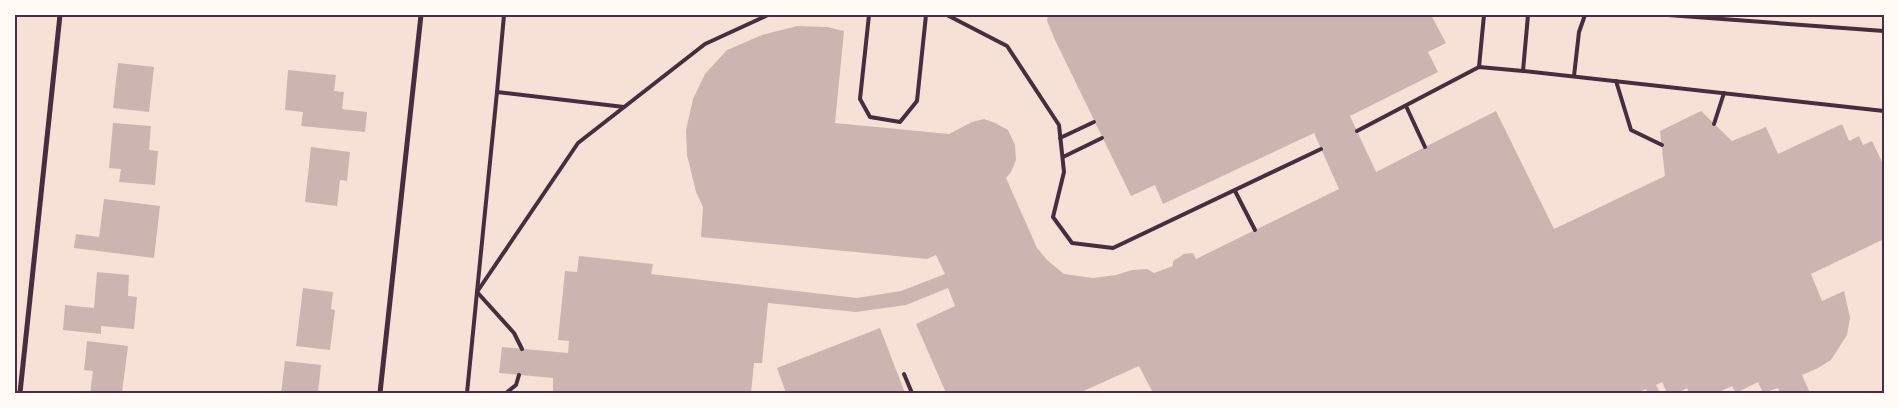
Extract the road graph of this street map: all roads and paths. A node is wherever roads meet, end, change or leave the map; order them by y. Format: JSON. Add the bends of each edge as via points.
{"nodes":[{"id":1,"x":60,"y":15,"type":"edge"},
{"id":2,"x":421,"y":15,"type":"edge"},
{"id":3,"x":504,"y":15,"type":"edge"},
{"id":4,"x":768,"y":15,"type":"edge"},
{"id":5,"x":868,"y":15,"type":"edge"},
{"id":6,"x":926,"y":15,"type":"edge"},
{"id":7,"x":948,"y":15,"type":"edge"},
{"id":8,"x":1484,"y":15,"type":"edge"},
{"id":9,"x":1528,"y":15,"type":"edge"},
{"id":10,"x":1585,"y":15,"type":"edge"},
{"id":11,"x":1668,"y":15,"type":"edge"},
{"id":12,"x":1884,"y":31,"type":"edge"},
{"id":13,"x":1479,"y":68,"type":"junction"},
{"id":14,"x":1523,"y":71,"type":"junction"},
{"id":15,"x":1574,"y":76,"type":"junction"},
{"id":16,"x":1616,"y":81,"type":"junction"},
{"id":17,"x":497,"y":92,"type":"junction"},
{"id":18,"x":1724,"y":93,"type":"junction"},
{"id":19,"x":1406,"y":106,"type":"junction"},
{"id":20,"x":624,"y":107,"type":"junction"},
{"id":21,"x":1884,"y":111,"type":"edge"},
{"id":22,"x":1094,"y":122,"type":"dead end"},
{"id":23,"x":1714,"y":124,"type":"dead end"},
{"id":24,"x":1357,"y":131,"type":"dead end"},
{"id":25,"x":1060,"y":138,"type":"junction"},
{"id":26,"x":1102,"y":138,"type":"dead end"},
{"id":27,"x":1662,"y":145,"type":"dead end"},
{"id":28,"x":1425,"y":147,"type":"dead end"},
{"id":29,"x":1321,"y":149,"type":"dead end"},
{"id":30,"x":1063,"y":157,"type":"junction"},
{"id":31,"x":1234,"y":191,"type":"junction"},
{"id":32,"x":1255,"y":230,"type":"dead end"},
{"id":33,"x":477,"y":292,"type":"junction"},
{"id":34,"x":522,"y":349,"type":"dead end"},
{"id":35,"x":904,"y":374,"type":"dead end"},
{"id":36,"x":519,"y":375,"type":"dead end"},
{"id":37,"x":20,"y":393,"type":"edge"},
{"id":38,"x":380,"y":393,"type":"edge"},
{"id":39,"x":467,"y":393,"type":"edge"},
{"id":40,"x":506,"y":393,"type":"edge"},
{"id":41,"x":912,"y":393,"type":"edge"}],
"edges":[{"from":1,"to":37,"type":"street"},
{"from":2,"to":38,"type":"street"},
{"from":3,"to":17,"type":"lane"},
{"from":4,"to":20,"type":"lane","via":[[705,44]]},
{"from":5,"to":6,"type":"lane","via":[[860,99],[870,118],[900,122],[916,101]]},
{"from":7,"to":25,"type":"lane","via":[[1008,46],[1059,125]]},
{"from":8,"to":13,"type":"lane"},
{"from":9,"to":14,"type":"lane"},
{"from":10,"to":15,"type":"lane","via":[[1579,32]]},
{"from":11,"to":12,"type":"lane"},
{"from":13,"to":14,"type":"lane"},
{"from":13,"to":19,"type":"lane"},
{"from":14,"to":15,"type":"lane"},
{"from":15,"to":16,"type":"lane"},
{"from":16,"to":18,"type":"lane"},
{"from":16,"to":27,"type":"lane","via":[[1631,130]]},
{"from":17,"to":20,"type":"lane"},
{"from":17,"to":33,"type":"lane"},
{"from":18,"to":21,"type":"lane"},
{"from":18,"to":23,"type":"lane"},
{"from":19,"to":24,"type":"lane"},
{"from":19,"to":28,"type":"lane"},
{"from":20,"to":33,"type":"lane","via":[[578,143]]},
{"from":22,"to":25,"type":"lane"},
{"from":25,"to":30,"type":"lane"},
{"from":26,"to":30,"type":"lane"},
{"from":29,"to":31,"type":"lane"},
{"from":30,"to":31,"type":"lane","via":[[1064,172],[1053,217],[1072,244],[1113,248]]},
{"from":31,"to":32,"type":"lane"},
{"from":33,"to":34,"type":"lane","via":[[514,333]]},
{"from":33,"to":39,"type":"lane"},
{"from":35,"to":41,"type":"lane"},
{"from":36,"to":40,"type":"lane","via":[[516,385]]}]}
